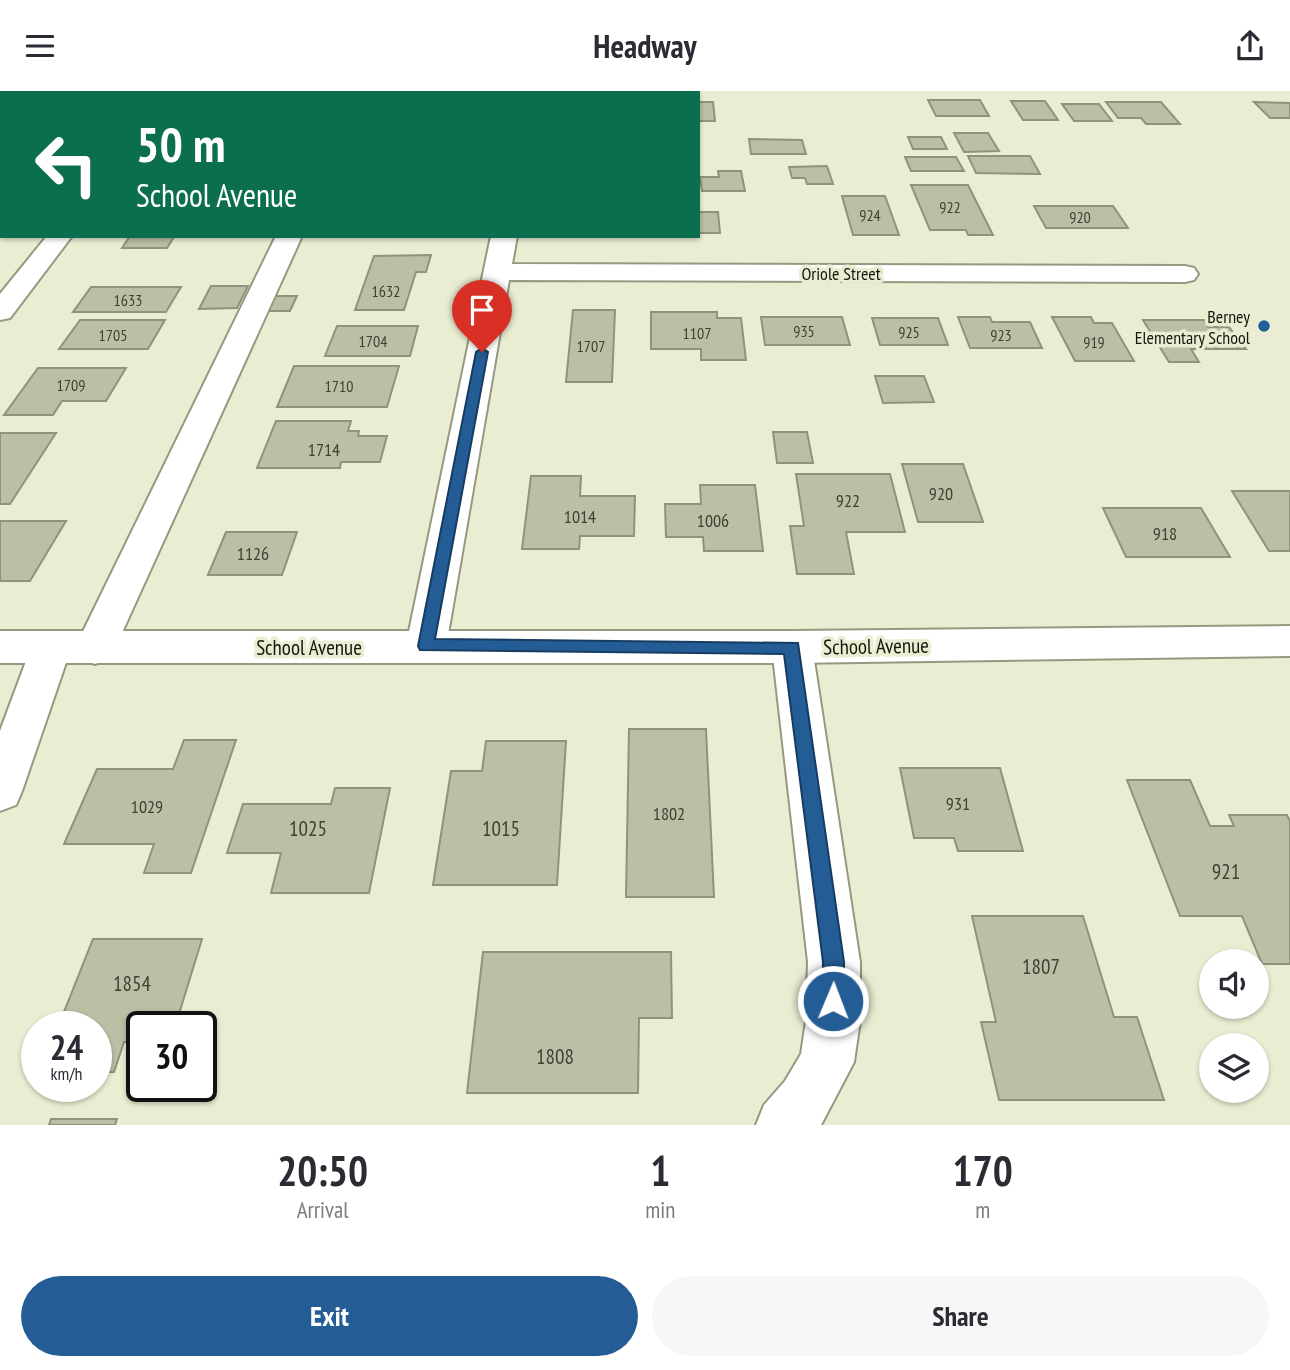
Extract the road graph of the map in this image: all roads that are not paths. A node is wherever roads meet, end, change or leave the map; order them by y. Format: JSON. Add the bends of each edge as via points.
{"nodes":[{"id":1,"x":58,"y":238,"type":"edge"},
{"id":2,"x":288,"y":238,"type":"edge"},
{"id":3,"x":504,"y":238,"type":"edge"},
{"id":4,"x":497,"y":272,"type":"junction"},
{"id":5,"x":1185,"y":274,"type":"dead end"},
{"id":6,"x":0,"y":311,"type":"edge"},
{"id":7,"x":1290,"y":641,"type":"edge"},
{"id":8,"x":426,"y":646,"type":"junction"},
{"id":9,"x":0,"y":647,"type":"edge"},
{"id":10,"x":51,"y":647,"type":"junction"},
{"id":11,"x":792,"y":647,"type":"junction"},
{"id":12,"x":95,"y":648,"type":"junction"},
{"id":13,"x":0,"y":791,"type":"edge"},
{"id":14,"x":784,"y":1125,"type":"edge"}],
"edges":[{"from":1,"to":6,"type":"street"},
{"from":2,"to":12,"type":"street"},
{"from":3,"to":4,"type":"street"},
{"from":4,"to":5,"type":"street","name":"Oriole Street"},
{"from":4,"to":8,"type":"street"},
{"from":7,"to":11,"type":"street","name":"School Avenue"},
{"from":8,"to":11,"type":"street","name":"School Avenue"},
{"from":8,"to":12,"type":"street","name":"School Avenue"},
{"from":9,"to":10,"type":"street","name":"School Avenue"},
{"from":10,"to":12,"type":"street","name":"School Avenue"},
{"from":10,"to":13,"type":"street"},
{"from":11,"to":14,"type":"street","via":[[834,962],[827,1062],[805,1101]]}]}
